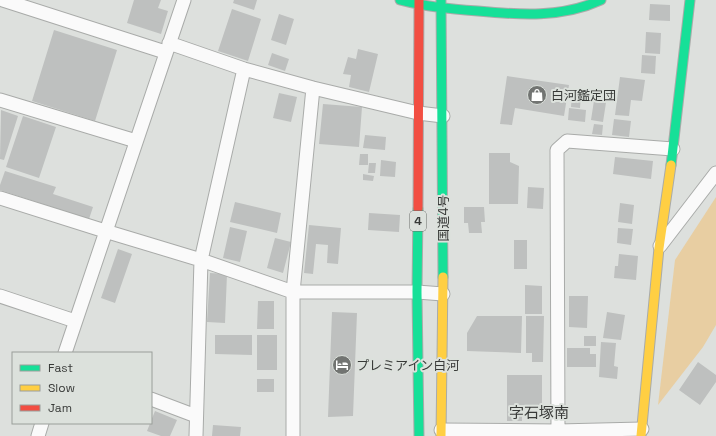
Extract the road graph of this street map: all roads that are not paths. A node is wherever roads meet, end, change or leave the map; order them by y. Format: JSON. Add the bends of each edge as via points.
{"nodes":[{"id":1,"x":3,"y":0,"type":"edge"},
{"id":2,"x":184,"y":0,"type":"edge"},
{"id":3,"x":400,"y":0,"type":"edge"},
{"id":4,"x":601,"y":0,"type":"edge"},
{"id":5,"x":690,"y":0,"type":"edge"},
{"id":6,"x":419,"y":3,"type":"edge"},
{"id":7,"x":441,"y":4,"type":"edge"},
{"id":8,"x":167,"y":48,"type":"junction"},
{"id":9,"x":244,"y":69,"type":"junction"},
{"id":10,"x":313,"y":88,"type":"junction"},
{"id":11,"x":0,"y":100,"type":"edge"},
{"id":12,"x":418,"y":113,"type":"junction"},
{"id":13,"x":443,"y":116,"type":"junction"},
{"id":14,"x":136,"y":141,"type":"junction"},
{"id":15,"x":673,"y":149,"type":"junction"},
{"id":16,"x":716,"y":173,"type":"edge"},
{"id":17,"x":0,"y":198,"type":"edge"},
{"id":18,"x":105,"y":231,"type":"junction"},
{"id":19,"x":659,"y":248,"type":"junction"},
{"id":20,"x":201,"y":260,"type":"junction"},
{"id":21,"x":293,"y":292,"type":"junction"},
{"id":22,"x":417,"y":292,"type":"junction"},
{"id":23,"x":443,"y":294,"type":"junction"},
{"id":24,"x":0,"y":296,"type":"edge"},
{"id":25,"x":75,"y":321,"type":"junction"},
{"id":26,"x":65,"y":352,"type":"edge"},
{"id":27,"x":152,"y":399,"type":"edge"},
{"id":28,"x":196,"y":416,"type":"junction"},
{"id":29,"x":42,"y":424,"type":"edge"},
{"id":30,"x":558,"y":432,"type":"junction"},
{"id":31,"x":641,"y":432,"type":"edge"},
{"id":32,"x":441,"y":433,"type":"edge"},
{"id":33,"x":38,"y":436,"type":"edge"},
{"id":34,"x":196,"y":436,"type":"edge"},
{"id":35,"x":293,"y":436,"type":"edge"},
{"id":36,"x":419,"y":436,"type":"edge"}],
"edges":[{"from":1,"to":8,"type":"street"},
{"from":2,"to":8,"type":"street"},
{"from":3,"to":6,"type":"main road"},
{"from":4,"to":7,"type":"main road","via":[[570,11],[517,15]]},
{"from":5,"to":15,"type":"main road"},
{"from":6,"to":7,"type":"main road"},
{"from":6,"to":12,"type":"main road","name":"国道4号","number":"4"},
{"from":7,"to":13,"type":"main road","name":"国道4号","number":"4"},
{"from":8,"to":9,"type":"street"},
{"from":8,"to":14,"type":"street"},
{"from":9,"to":10,"type":"street"},
{"from":9,"to":20,"type":"street"},
{"from":10,"to":12,"type":"street"},
{"from":10,"to":21,"type":"street"},
{"from":11,"to":14,"type":"street"},
{"from":12,"to":13,"type":"street"},
{"from":12,"to":22,"type":"main road","name":"国道4号","number":"4"},
{"from":13,"to":23,"type":"main road","name":"国道4号","number":"4"},
{"from":14,"to":18,"type":"street"},
{"from":15,"to":19,"type":"main road"},
{"from":15,"to":30,"type":"street","via":[[567,141],[557,150]]},
{"from":16,"to":19,"type":"street"},
{"from":17,"to":18,"type":"street"},
{"from":18,"to":20,"type":"street"},
{"from":18,"to":25,"type":"street"},
{"from":19,"to":31,"type":"main road"},
{"from":20,"to":21,"type":"street"},
{"from":20,"to":28,"type":"street"},
{"from":21,"to":22,"type":"street"},
{"from":21,"to":35,"type":"street"},
{"from":22,"to":23,"type":"street"},
{"from":22,"to":36,"type":"main road","name":"国道4号","number":"4"},
{"from":23,"to":32,"type":"main road","name":"国道4号","number":"4"},
{"from":24,"to":25,"type":"street"},
{"from":25,"to":26,"type":"street"},
{"from":27,"to":28,"type":"street"},
{"from":28,"to":34,"type":"street"},
{"from":29,"to":33,"type":"street"},
{"from":30,"to":31,"type":"street"},
{"from":30,"to":32,"type":"street"}]}
